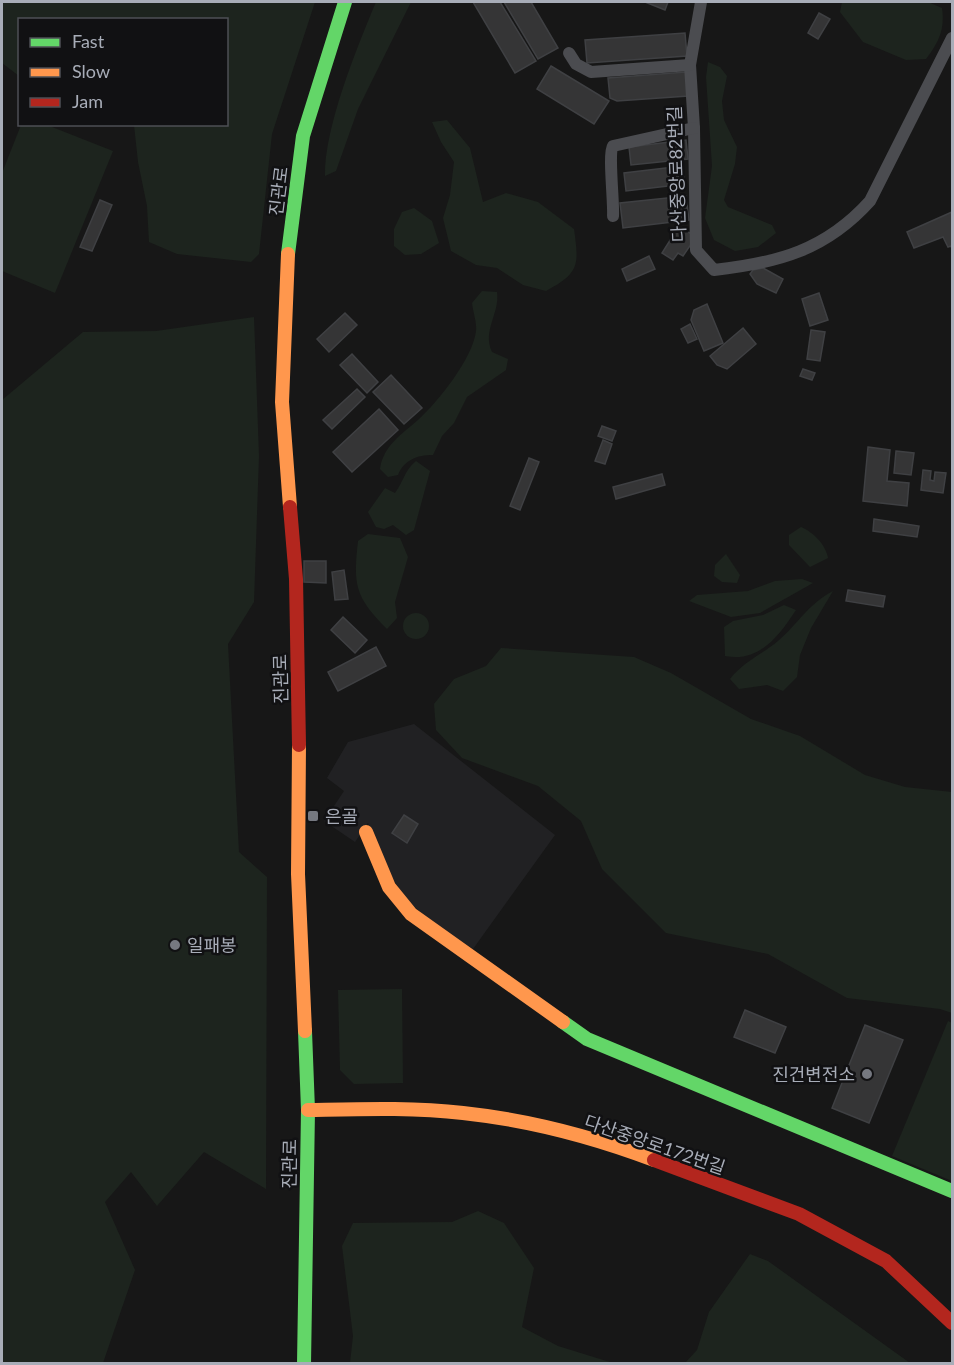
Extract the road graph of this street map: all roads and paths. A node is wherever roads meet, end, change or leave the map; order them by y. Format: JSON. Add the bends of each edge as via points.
{"nodes":[{"id":1,"x":345,"y":2,"type":"edge"},
{"id":2,"x":701,"y":2,"type":"edge"},
{"id":3,"x":952,"y":38,"type":"edge"},
{"id":4,"x":569,"y":53,"type":"dead end"},
{"id":5,"x":690,"y":65,"type":"junction"},
{"id":6,"x":694,"y":128,"type":"junction"},
{"id":7,"x":613,"y":216,"type":"dead end"},
{"id":8,"x":366,"y":832,"type":"dead end"},
{"id":9,"x":308,"y":1110,"type":"junction"},
{"id":10,"x":952,"y":1191,"type":"edge"},
{"id":11,"x":952,"y":1323,"type":"edge"},
{"id":12,"x":303,"y":1364,"type":"edge"}],
"edges":[{"from":1,"to":9,"type":"street","name":"진관로","via":[[303,136],[285,277],[282,402],[296,579],[298,874]]},
{"from":2,"to":5,"type":"street","name":"다산중앙로82번길"},
{"from":3,"to":6,"type":"street","name":"다산중앙로82번길","via":[[870,201],[853,220],[806,251],[714,270],[705,262],[696,250]]},
{"from":4,"to":5,"type":"street","via":[[576,64],[591,72]]},
{"from":5,"to":6,"type":"street","name":"다산중앙로82번길"},
{"from":6,"to":7,"type":"street","via":[[613,146],[609,157]]},
{"from":8,"to":10,"type":"street","via":[[389,887],[411,914],[587,1039]]},
{"from":9,"to":11,"type":"street","name":"다산중앙로172번길","via":[[464,1113],[538,1125],[623,1149],[799,1214],[886,1261]]},
{"from":9,"to":12,"type":"street","name":"진관로"}]}
